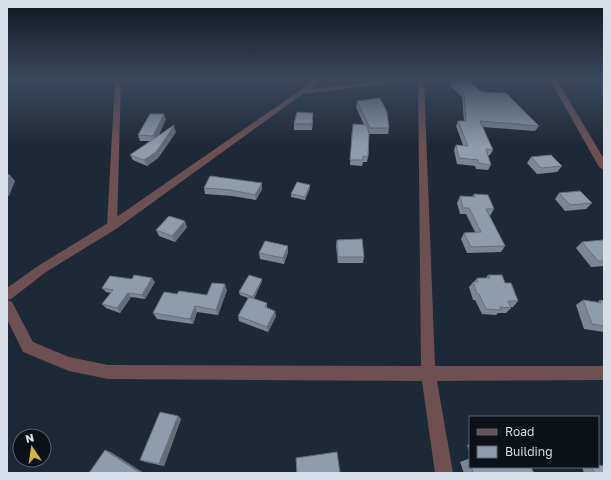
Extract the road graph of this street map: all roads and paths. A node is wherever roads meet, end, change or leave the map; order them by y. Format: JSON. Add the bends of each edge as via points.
{"nodes":[{"id":1,"x":117,"y":102,"type":"edge"},
{"id":2,"x":288,"y":102,"type":"edge"},
{"id":3,"x":422,"y":102,"type":"edge"},
{"id":4,"x":567,"y":102,"type":"edge"},
{"id":5,"x":604,"y":167,"type":"edge"},
{"id":6,"x":112,"y":226,"type":"junction"},
{"id":7,"x":7,"y":295,"type":"edge"},
{"id":8,"x":7,"y":306,"type":"edge"},
{"id":9,"x":604,"y":373,"type":"edge"},
{"id":10,"x":428,"y":374,"type":"junction"},
{"id":11,"x":444,"y":473,"type":"edge"}],
"edges":[{"from":1,"to":6,"type":"street"},
{"from":2,"to":6,"type":"street"},
{"from":3,"to":10,"type":"street"},
{"from":4,"to":5,"type":"street"},
{"from":6,"to":7,"type":"street","via":[[42,269]]},
{"from":8,"to":10,"type":"street","via":[[28,347],[69,364],[108,372]]},
{"from":9,"to":10,"type":"street"},
{"from":10,"to":11,"type":"street"}]}
